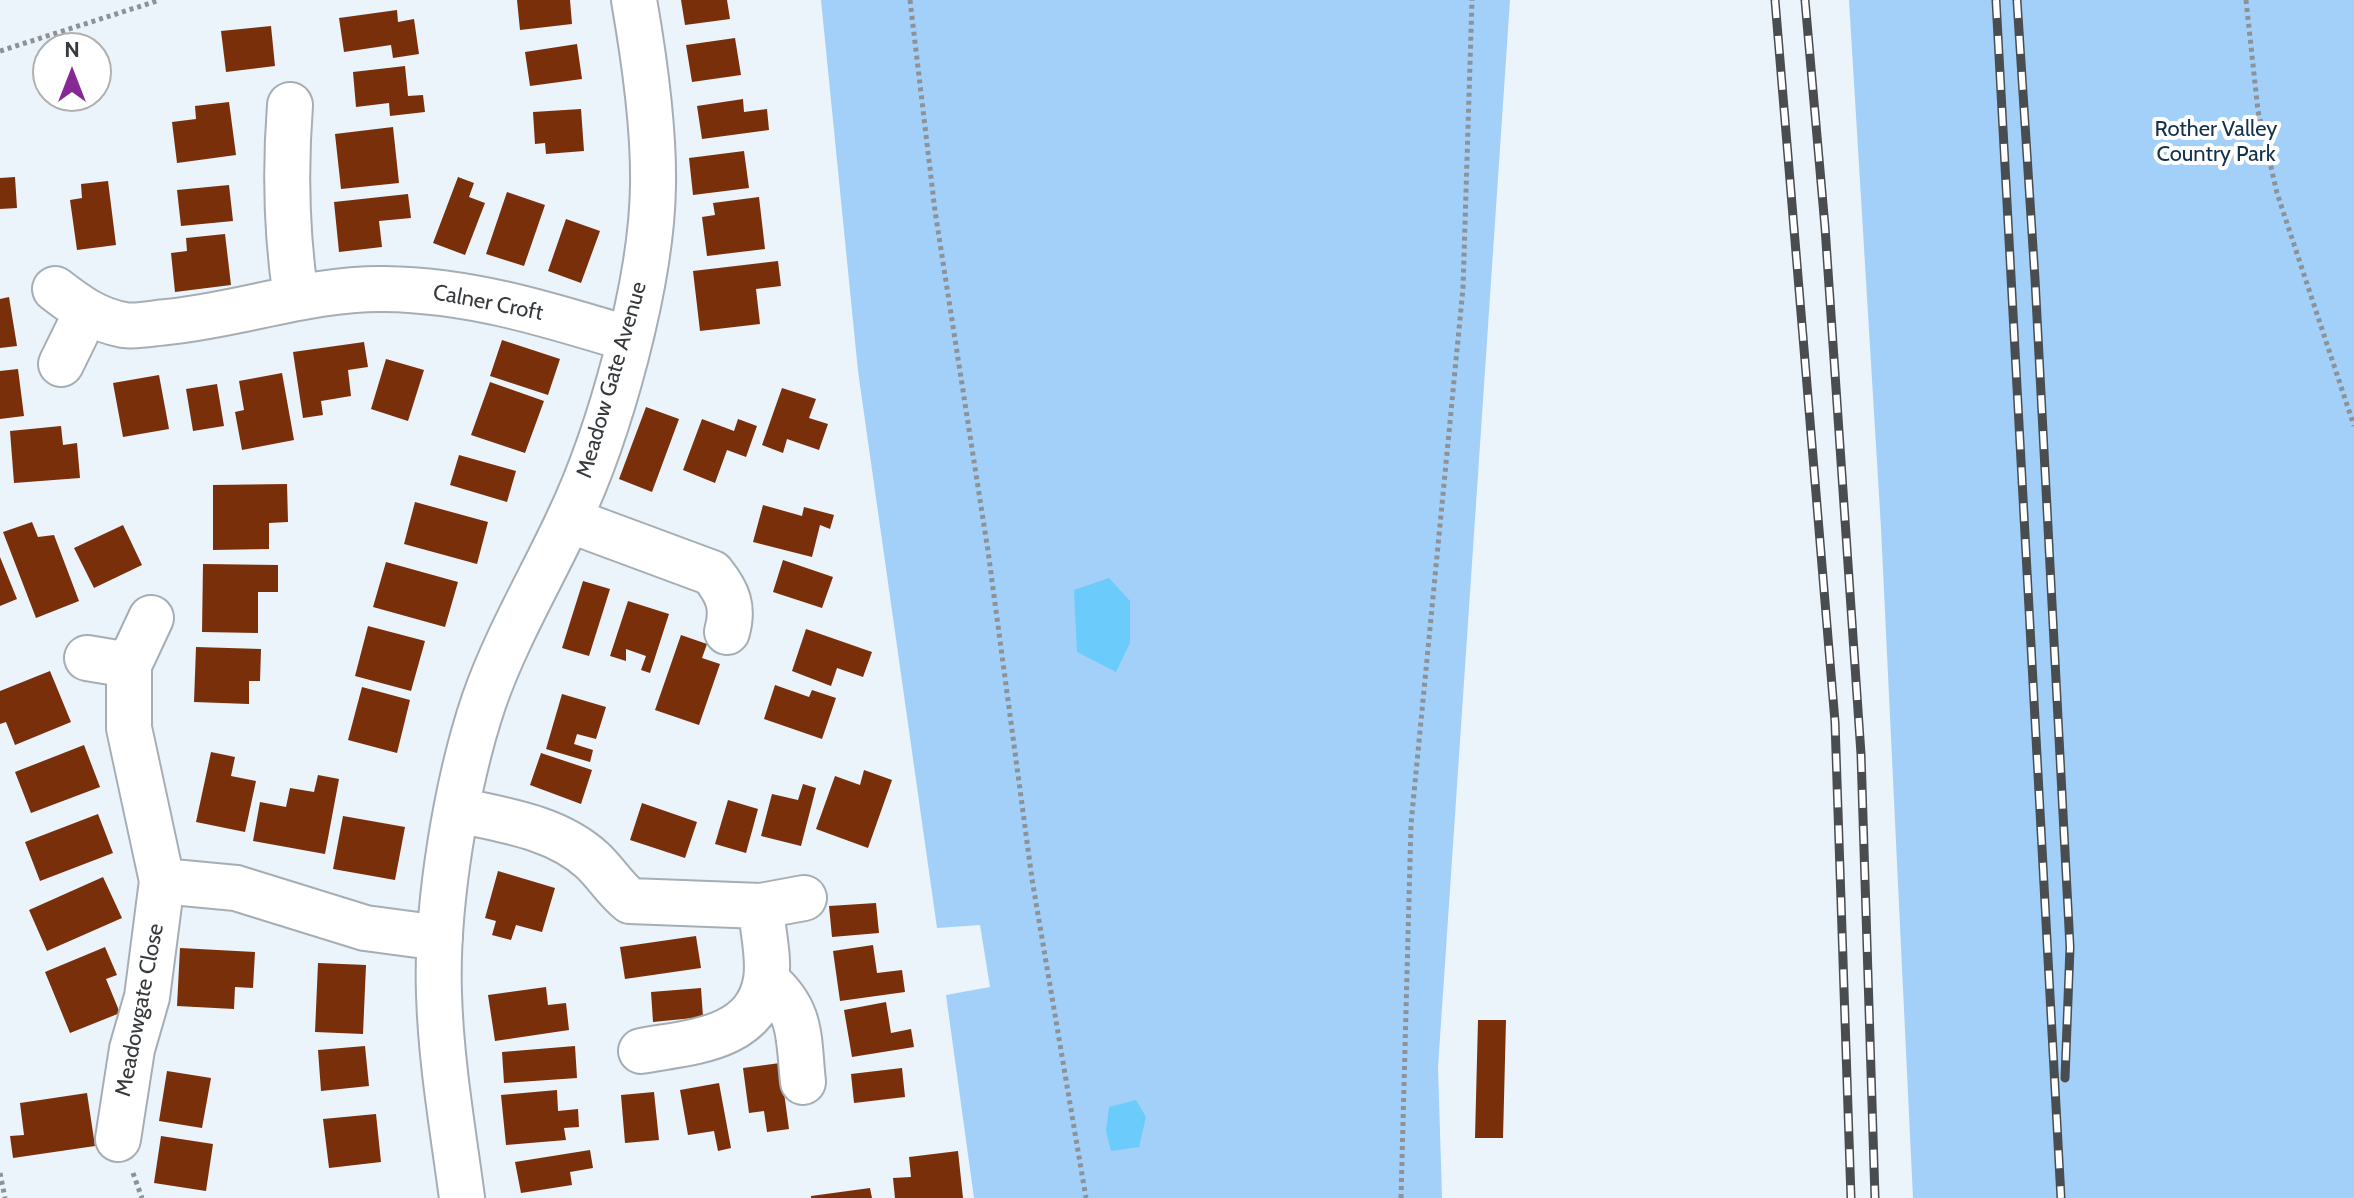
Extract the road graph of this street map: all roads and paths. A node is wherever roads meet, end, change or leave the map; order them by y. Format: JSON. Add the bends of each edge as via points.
{"nodes":[{"id":1,"x":160,"y":0,"type":"edge"},
{"id":2,"x":634,"y":0,"type":"edge"},
{"id":3,"x":910,"y":0,"type":"edge"},
{"id":4,"x":1472,"y":0,"type":"edge"},
{"id":5,"x":2246,"y":0,"type":"edge"},
{"id":6,"x":0,"y":51,"type":"edge"},
{"id":7,"x":290,"y":105,"type":"dead end"},
{"id":8,"x":296,"y":297,"type":"junction"},
{"id":9,"x":629,"y":339,"type":"junction"},
{"id":10,"x":61,"y":364,"type":"dead end"},
{"id":11,"x":2354,"y":426,"type":"edge"},
{"id":12,"x":569,"y":520,"type":"junction"},
{"id":13,"x":151,"y":618,"type":"dead end"},
{"id":14,"x":727,"y":632,"type":"dead end"},
{"id":15,"x":458,"y":810,"type":"junction"},
{"id":16,"x":162,"y":881,"type":"junction"},
{"id":17,"x":804,"y":898,"type":"dead end"},
{"id":18,"x":761,"y":906,"type":"junction"},
{"id":19,"x":440,"y":938,"type":"junction"},
{"id":20,"x":766,"y":980,"type":"junction"},
{"id":21,"x":641,"y":1051,"type":"dead end"},
{"id":22,"x":803,"y":1082,"type":"dead end"},
{"id":23,"x":118,"y":1139,"type":"dead end"},
{"id":24,"x":0,"y":1173,"type":"edge"},
{"id":25,"x":5,"y":1198,"type":"edge"},
{"id":26,"x":462,"y":1198,"type":"edge"},
{"id":27,"x":1086,"y":1198,"type":"edge"},
{"id":28,"x":1401,"y":1198,"type":"edge"}],
"edges":[{"from":1,"to":6,"type":"path"},
{"from":2,"to":9,"type":"street","name":"Meadow Gate Avenue","via":[[653,184],[647,258]]},
{"from":3,"to":27,"type":"path","via":[[935,211],[1032,879]]},
{"from":4,"to":28,"type":"path","via":[[1463,288],[1411,824]]},
{"from":5,"to":11,"type":"path","via":[[2258,111],[2277,193]]},
{"from":7,"to":8,"type":"street","via":[[286,233]]},
{"from":8,"to":9,"type":"street","name":"Calner Croft","via":[[380,289],[450,291]]},
{"from":8,"to":10,"type":"street","name":"Calner Croft","via":[[197,319],[126,325],[70,301]]},
{"from":9,"to":12,"type":"street","name":"Meadow Gate Avenue"},
{"from":12,"to":14,"type":"street","via":[[718,556],[731,616]]},
{"from":12,"to":15,"type":"street","name":"Meadow Gate Avenue","via":[[527,598],[484,701]]},
{"from":13,"to":16,"type":"street","name":"Meadowgate Close","via":[[108,661],[129,728]]},
{"from":15,"to":18,"type":"street","via":[[561,839],[592,860],[630,901]]},
{"from":15,"to":19,"type":"street","name":"Meadow Gate Avenue"},
{"from":16,"to":19,"type":"street","via":[[236,888],[365,928]]},
{"from":16,"to":23,"type":"street","name":"Meadowgate Close","via":[[147,997],[132,1049]]},
{"from":17,"to":18,"type":"street"},
{"from":18,"to":20,"type":"street"},
{"from":19,"to":26,"type":"street","name":"Meadow Gate Avenue","via":[[441,1046]]},
{"from":20,"to":21,"type":"street","via":[[744,1020],[725,1036]]},
{"from":20,"to":22,"type":"street","via":[[792,1011]]},
{"from":24,"to":25,"type":"path"}]}
